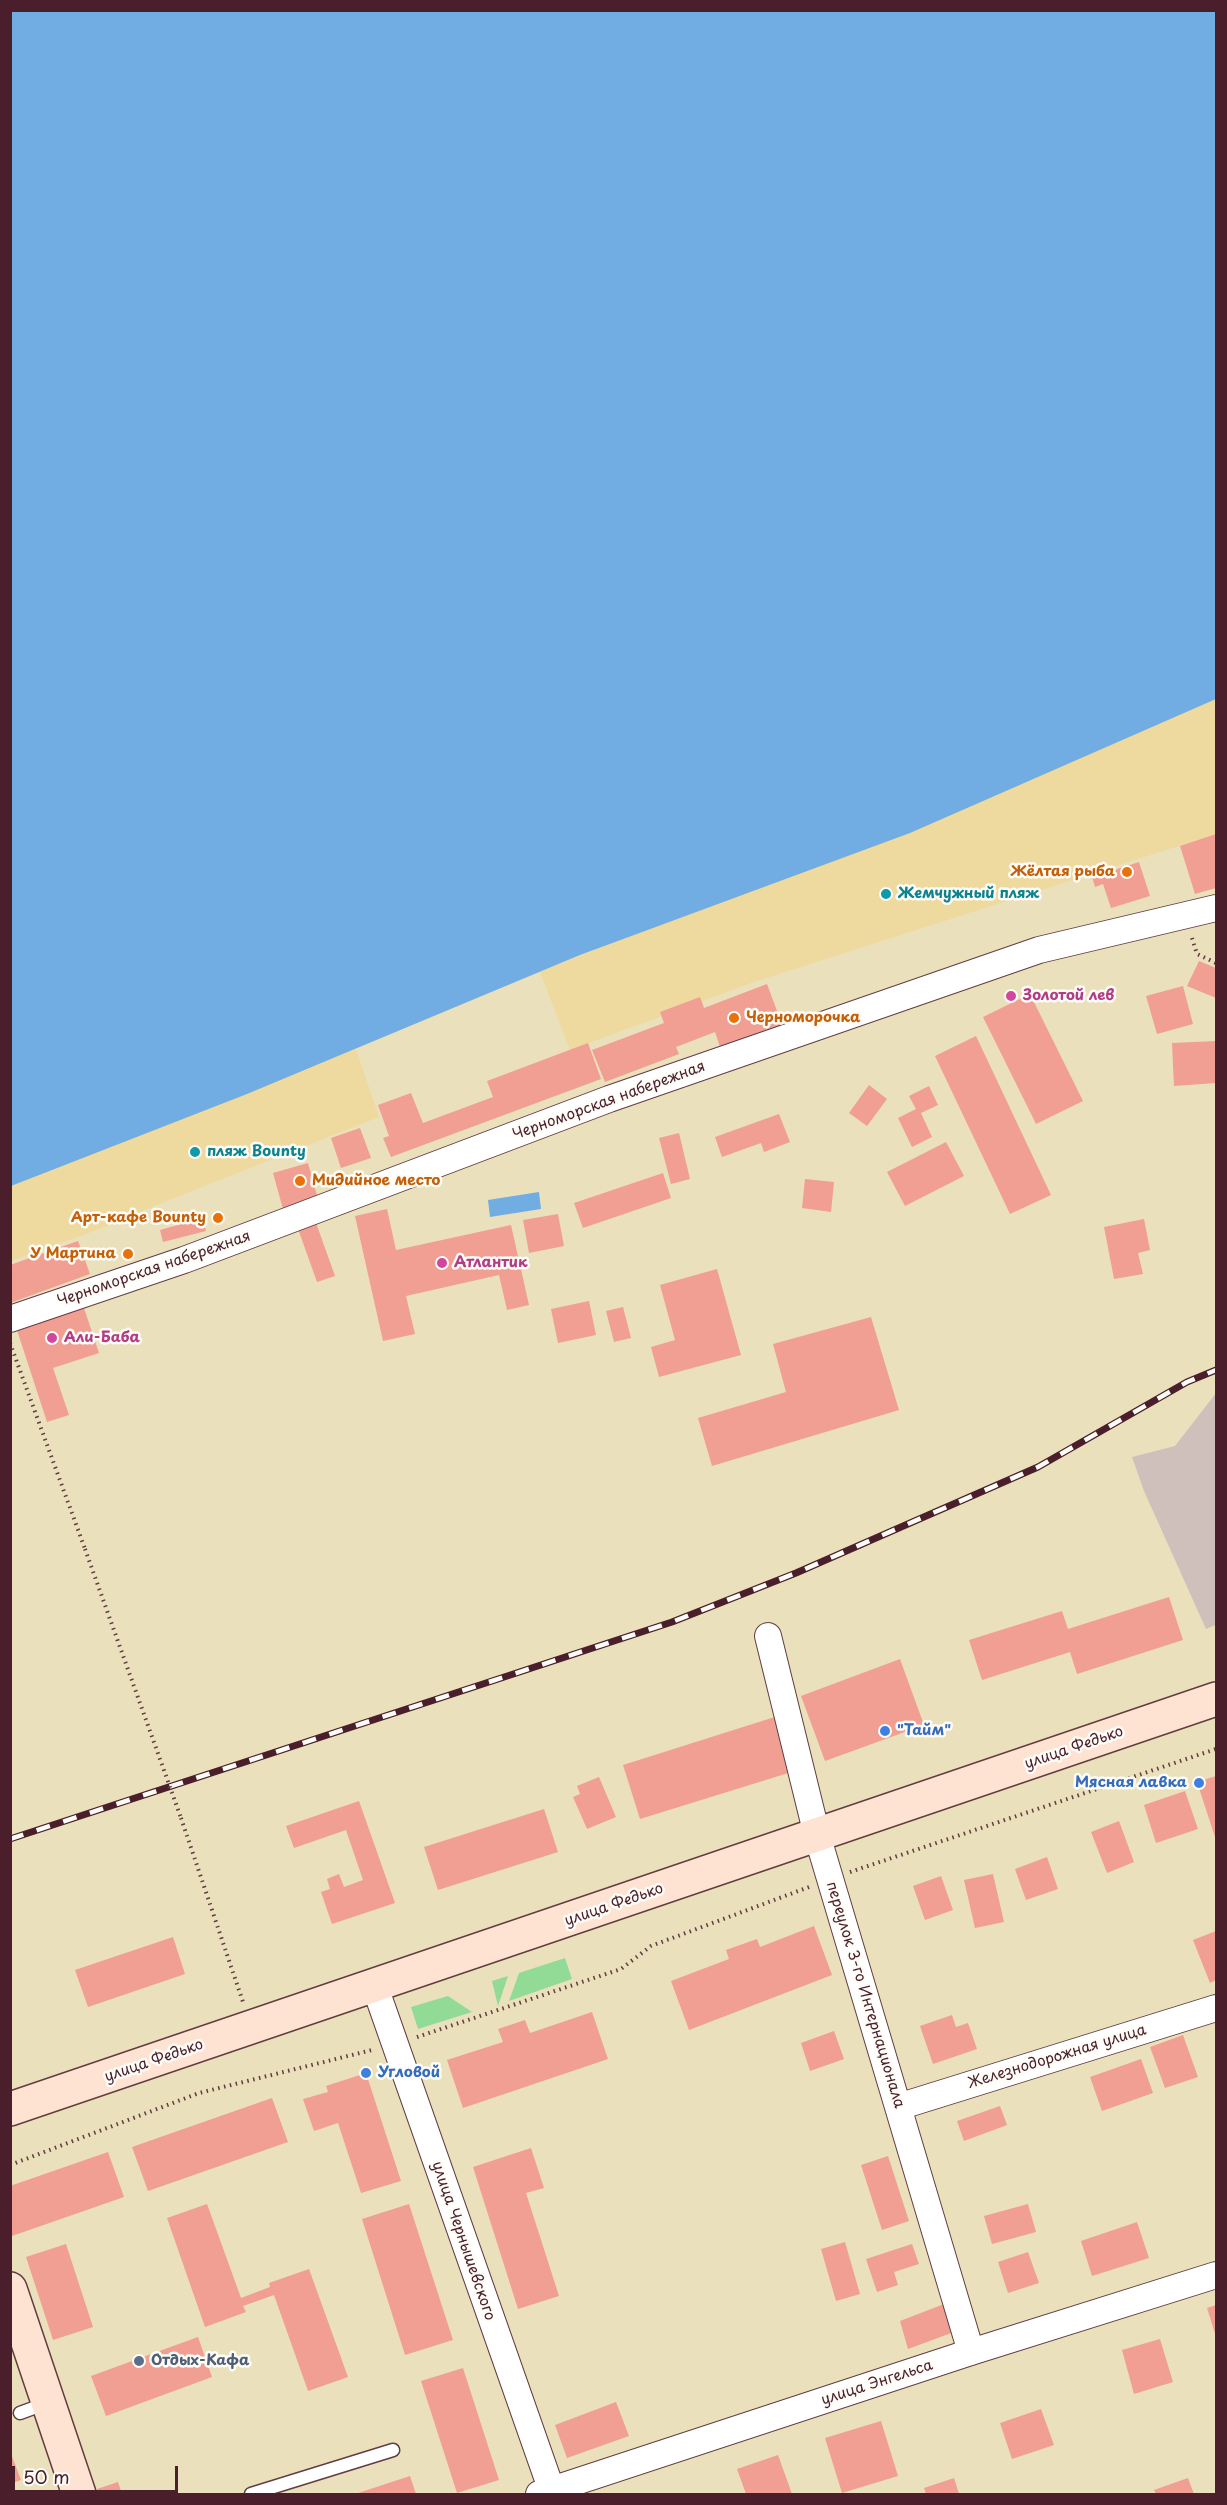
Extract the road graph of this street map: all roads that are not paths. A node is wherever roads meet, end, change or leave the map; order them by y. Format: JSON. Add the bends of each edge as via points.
{"nodes":[{"id":1,"x":1216,"y":908,"type":"edge"},
{"id":2,"x":10,"y":1319,"type":"edge"},
{"id":3,"x":768,"y":1636,"type":"dead end"},
{"id":4,"x":1216,"y":1699,"type":"edge"},
{"id":5,"x":817,"y":1835,"type":"junction"},
{"id":6,"x":375,"y":1987,"type":"junction"},
{"id":7,"x":1216,"y":2008,"type":"edge"},
{"id":8,"x":898,"y":2107,"type":"junction"},
{"id":9,"x":10,"y":2109,"type":"edge"},
{"id":10,"x":1216,"y":2275,"type":"edge"},
{"id":11,"x":10,"y":2289,"type":"edge"},
{"id":12,"x":971,"y":2352,"type":"junction"},
{"id":13,"x":393,"y":2450,"type":"dead end"},
{"id":14,"x":287,"y":2489,"type":"edge"},
{"id":15,"x":547,"y":2493,"type":"edge"},
{"id":16,"x":79,"y":2494,"type":"edge"},
{"id":17,"x":251,"y":2494,"type":"edge"}],
"edges":[{"from":1,"to":2,"type":"street","name":"Черноморская набережная","via":[[1039,950],[609,1099],[184,1260]]},
{"from":3,"to":5,"type":"street","name":"переулок 3-го Интернационала"},
{"from":4,"to":5,"type":"main road","name":"улица Федько"},
{"from":5,"to":6,"type":"main road","name":"улица Федько"},
{"from":5,"to":8,"type":"street","name":"переулок 3-го Интернационала"},
{"from":6,"to":9,"type":"main road","name":"улица Федько"},
{"from":6,"to":15,"type":"street","name":"улица Чернышевского"},
{"from":7,"to":8,"type":"street","name":"Железнодорожная улица"},
{"from":8,"to":12,"type":"street","name":"переулок 3-го Интернационала"},
{"from":10,"to":12,"type":"street","name":"улица Энгельса"},
{"from":11,"to":16,"type":"main road","via":[[35,2408]]},
{"from":12,"to":15,"type":"street","name":"улица Энгельса"},
{"from":13,"to":14,"type":"lane"},
{"from":14,"to":17,"type":"lane"}]}
